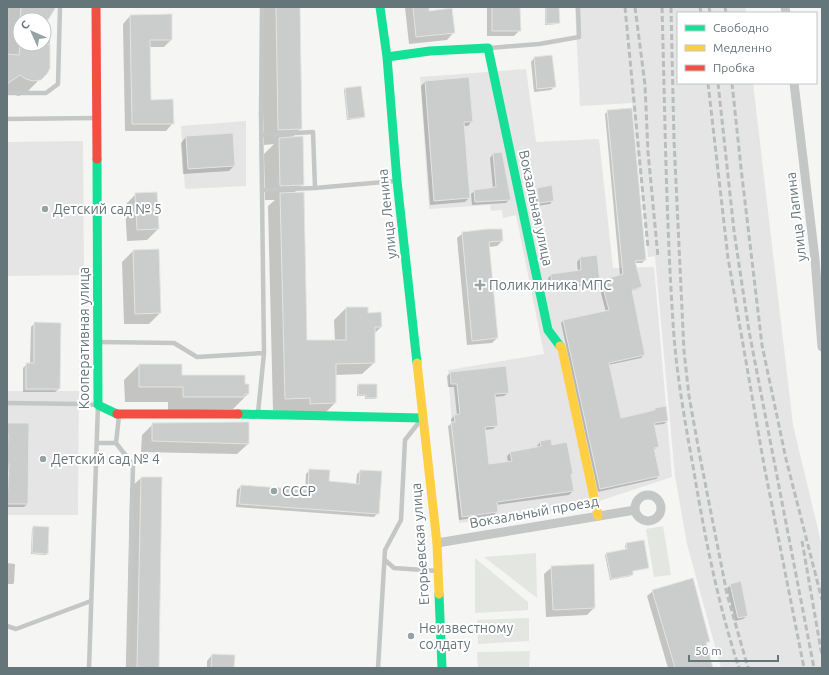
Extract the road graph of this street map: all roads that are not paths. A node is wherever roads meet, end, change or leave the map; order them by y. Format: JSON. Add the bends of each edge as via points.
{"nodes":[{"id":1,"x":9,"y":7,"type":"edge"},
{"id":2,"x":60,"y":7,"type":"edge"},
{"id":3,"x":96,"y":7,"type":"edge"},
{"id":4,"x":262,"y":7,"type":"edge"},
{"id":5,"x":380,"y":7,"type":"edge"},
{"id":6,"x":578,"y":7,"type":"edge"},
{"id":7,"x":7,"y":44,"type":"edge"},
{"id":8,"x":488,"y":48,"type":"junction"},
{"id":9,"x":387,"y":57,"type":"junction"},
{"id":10,"x":794,"y":84,"type":"edge"},
{"id":11,"x":7,"y":93,"type":"edge"},
{"id":12,"x":96,"y":118,"type":"junction"},
{"id":13,"x":7,"y":119,"type":"edge"},
{"id":14,"x":262,"y":135,"type":"junction"},
{"id":15,"x":397,"y":181,"type":"junction"},
{"id":16,"x":315,"y":188,"type":"junction"},
{"id":17,"x":263,"y":190,"type":"junction"},
{"id":18,"x":818,"y":258,"type":"edge"},
{"id":19,"x":98,"y":342,"type":"junction"},
{"id":20,"x":822,"y":347,"type":"edge"},
{"id":21,"x":264,"y":353,"type":"junction"},
{"id":22,"x":7,"y":403,"type":"edge"},
{"id":23,"x":98,"y":406,"type":"junction"},
{"id":24,"x":258,"y":414,"type":"junction"},
{"id":25,"x":119,"y":415,"type":"junction"},
{"id":26,"x":422,"y":418,"type":"junction"},
{"id":27,"x":98,"y":443,"type":"junction"},
{"id":28,"x":116,"y":443,"type":"junction"},
{"id":29,"x":635,"y":510,"type":"dead end"},
{"id":30,"x":598,"y":516,"type":"junction"},
{"id":31,"x":437,"y":543,"type":"junction"},
{"id":32,"x":384,"y":560,"type":"junction"},
{"id":33,"x":438,"y":571,"type":"junction"},
{"id":34,"x":91,"y":601,"type":"junction"},
{"id":35,"x":7,"y":626,"type":"edge"},
{"id":36,"x":89,"y":668,"type":"edge"},
{"id":37,"x":128,"y":668,"type":"edge"},
{"id":38,"x":378,"y":668,"type":"edge"},
{"id":39,"x":442,"y":668,"type":"edge"}],
"edges":[{"from":1,"to":7,"type":"lane"},
{"from":2,"to":11,"type":"lane","via":[[58,84],[46,93]]},
{"from":3,"to":12,"type":"street","name":"Кооперативная улица"},
{"from":4,"to":14,"type":"lane"},
{"from":5,"to":9,"type":"street","name":"улица Ленина"},
{"from":6,"to":8,"type":"lane","via":[[579,37],[539,44]]},
{"from":8,"to":9,"type":"street","via":[[430,51]]},
{"from":8,"to":30,"type":"street","name":"Вокзальная улица","via":[[548,330],[562,349]]},
{"from":9,"to":15,"type":"street","name":"улица Ленина"},
{"from":10,"to":18,"type":"street","name":"улица Лапина"},
{"from":12,"to":13,"type":"lane"},
{"from":12,"to":19,"type":"street","name":"Кооперативная улица"},
{"from":14,"to":16,"type":"lane","via":[[313,132]]},
{"from":14,"to":17,"type":"lane"},
{"from":15,"to":16,"type":"lane"},
{"from":15,"to":26,"type":"street","name":"улица Ленина"},
{"from":16,"to":17,"type":"lane"},
{"from":17,"to":21,"type":"lane"},
{"from":18,"to":20,"type":"street","name":"улица Лапина"},
{"from":19,"to":21,"type":"lane","via":[[174,343],[197,357]]},
{"from":19,"to":23,"type":"street","name":"Кооперативная улица"},
{"from":21,"to":24,"type":"lane"},
{"from":22,"to":23,"type":"lane"},
{"from":23,"to":25,"type":"street"},
{"from":23,"to":27,"type":"lane","name":"Кооперативная улица"},
{"from":24,"to":25,"type":"street"},
{"from":24,"to":26,"type":"street"},
{"from":25,"to":28,"type":"lane"},
{"from":26,"to":31,"type":"street","name":"Егорьевская улица"},
{"from":26,"to":32,"type":"lane","via":[[405,440],[401,520],[385,550]]},
{"from":27,"to":28,"type":"lane"},
{"from":27,"to":34,"type":"lane","name":"Кооперативная улица"},
{"from":28,"to":37,"type":"lane","via":[[133,465]]},
{"from":29,"to":30,"type":"street","name":"Вокзальный проезд"},
{"from":30,"to":31,"type":"street","name":"Вокзальный проезд"},
{"from":31,"to":33,"type":"street","name":"Егорьевская улица"},
{"from":32,"to":33,"type":"lane","via":[[394,568]]},
{"from":32,"to":38,"type":"lane"},
{"from":33,"to":39,"type":"street","name":"Егорьевская улица"},
{"from":34,"to":35,"type":"lane","via":[[16,629]]},
{"from":34,"to":36,"type":"lane","name":"Кооперативная улица"}]}
